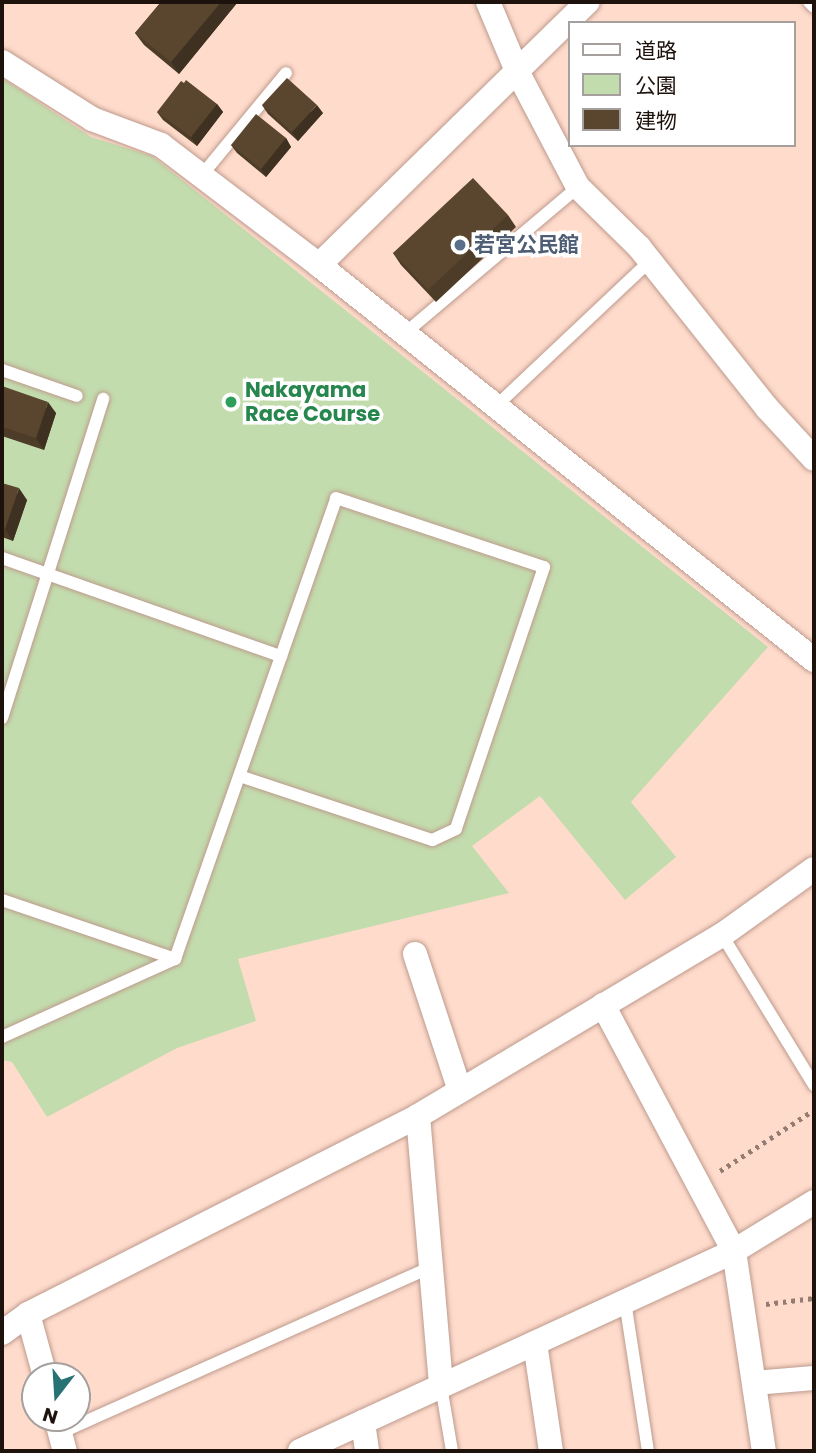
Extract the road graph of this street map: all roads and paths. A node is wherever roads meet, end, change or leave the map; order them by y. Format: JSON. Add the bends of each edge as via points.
{"nodes":[{"id":1,"x":488,"y":2,"type":"edge"},
{"id":2,"x":588,"y":2,"type":"edge"},
{"id":3,"x":809,"y":2,"type":"edge"},
{"id":4,"x":814,"y":7,"type":"edge"},
{"id":5,"x":569,"y":21,"type":"edge"},
{"id":6,"x":568,"y":22,"type":"edge"},
{"id":7,"x":2,"y":62,"type":"edge"},
{"id":8,"x":517,"y":72,"type":"junction"},
{"id":9,"x":286,"y":73,"type":"dead end"},
{"id":10,"x":202,"y":175,"type":"junction"},
{"id":11,"x":578,"y":187,"type":"junction"},
{"id":12,"x":650,"y":261,"type":"junction"},
{"id":13,"x":319,"y":265,"type":"junction"},
{"id":14,"x":404,"y":334,"type":"junction"},
{"id":15,"x":2,"y":370,"type":"edge"},
{"id":16,"x":77,"y":396,"type":"dead end"},
{"id":17,"x":103,"y":399,"type":"dead end"},
{"id":18,"x":495,"y":407,"type":"junction"},
{"id":19,"x":814,"y":460,"type":"edge"},
{"id":20,"x":2,"y":558,"type":"edge"},
{"id":21,"x":48,"y":574,"type":"junction"},
{"id":22,"x":281,"y":656,"type":"junction"},
{"id":23,"x":814,"y":660,"type":"edge"},
{"id":24,"x":2,"y":718,"type":"edge"},
{"id":25,"x":240,"y":776,"type":"junction"},
{"id":26,"x":814,"y":869,"type":"edge"},
{"id":27,"x":2,"y":900,"type":"edge"},
{"id":28,"x":722,"y":935,"type":"junction"},
{"id":29,"x":415,"y":954,"type":"dead end"},
{"id":30,"x":175,"y":959,"type":"junction"},
{"id":31,"x":603,"y":1005,"type":"junction"},
{"id":32,"x":2,"y":1037,"type":"edge"},
{"id":33,"x":814,"y":1085,"type":"edge"},
{"id":34,"x":460,"y":1091,"type":"junction"},
{"id":35,"x":814,"y":1110,"type":"edge"},
{"id":36,"x":418,"y":1116,"type":"junction"},
{"id":37,"x":699,"y":1184,"type":"junction"},
{"id":38,"x":814,"y":1202,"type":"edge"},
{"id":39,"x":734,"y":1251,"type":"junction"},
{"id":40,"x":431,"y":1267,"type":"junction"},
{"id":41,"x":814,"y":1298,"type":"edge"},
{"id":42,"x":625,"y":1301,"type":"junction"},
{"id":43,"x":743,"y":1307,"type":"junction"},
{"id":44,"x":28,"y":1314,"type":"junction"},
{"id":45,"x":2,"y":1333,"type":"edge"},
{"id":46,"x":535,"y":1343,"type":"junction"},
{"id":47,"x":41,"y":1362,"type":"edge"},
{"id":48,"x":814,"y":1378,"type":"edge"},
{"id":49,"x":754,"y":1383,"type":"junction"},
{"id":50,"x":441,"y":1386,"type":"junction"},
{"id":51,"x":363,"y":1422,"type":"junction"},
{"id":52,"x":60,"y":1434,"type":"edge"},
{"id":53,"x":300,"y":1451,"type":"edge"},
{"id":54,"x":367,"y":1451,"type":"edge"},
{"id":55,"x":452,"y":1451,"type":"edge"},
{"id":56,"x":551,"y":1451,"type":"edge"},
{"id":57,"x":648,"y":1451,"type":"edge"},
{"id":58,"x":764,"y":1451,"type":"edge"}],
"edges":[{"from":1,"to":8,"type":"street"},
{"from":2,"to":5,"type":"street"},
{"from":3,"to":4,"type":"lane"},
{"from":6,"to":8,"type":"street"},
{"from":7,"to":10,"type":"street","via":[[92,119],[162,145]]},
{"from":8,"to":11,"type":"street"},
{"from":8,"to":13,"type":"street"},
{"from":9,"to":10,"type":"lane"},
{"from":10,"to":13,"type":"street"},
{"from":11,"to":12,"type":"street"},
{"from":11,"to":14,"type":"lane"},
{"from":12,"to":18,"type":"lane"},
{"from":12,"to":19,"type":"street"},
{"from":13,"to":14,"type":"street"},
{"from":14,"to":18,"type":"street"},
{"from":15,"to":16,"type":"lane"},
{"from":17,"to":21,"type":"lane"},
{"from":18,"to":23,"type":"street"},
{"from":20,"to":21,"type":"lane"},
{"from":21,"to":22,"type":"lane"},
{"from":21,"to":24,"type":"lane"},
{"from":22,"to":25,"type":"lane"},
{"from":22,"to":25,"type":"lane","via":[[336,498],[544,567],[456,829],[432,840]]},
{"from":25,"to":30,"type":"lane"},
{"from":26,"to":28,"type":"street"},
{"from":27,"to":30,"type":"lane"},
{"from":28,"to":31,"type":"street"},
{"from":28,"to":33,"type":"lane"},
{"from":29,"to":34,"type":"street"},
{"from":30,"to":32,"type":"lane"},
{"from":31,"to":34,"type":"street"},
{"from":31,"to":37,"type":"street"},
{"from":34,"to":36,"type":"street"},
{"from":35,"to":37,"type":"path"},
{"from":36,"to":40,"type":"street"},
{"from":36,"to":44,"type":"street"},
{"from":37,"to":39,"type":"street"},
{"from":38,"to":39,"type":"street"},
{"from":39,"to":42,"type":"street"},
{"from":39,"to":43,"type":"street"},
{"from":40,"to":50,"type":"street"},
{"from":40,"to":52,"type":"lane"},
{"from":41,"to":43,"type":"path"},
{"from":42,"to":46,"type":"street"},
{"from":42,"to":57,"type":"lane"},
{"from":43,"to":49,"type":"street"},
{"from":44,"to":45,"type":"street"},
{"from":44,"to":47,"type":"street"},
{"from":46,"to":50,"type":"street"},
{"from":46,"to":56,"type":"street"},
{"from":48,"to":49,"type":"street"},
{"from":49,"to":58,"type":"street"},
{"from":50,"to":51,"type":"street"},
{"from":50,"to":55,"type":"lane"},
{"from":51,"to":53,"type":"street"},
{"from":51,"to":54,"type":"street"}]}
